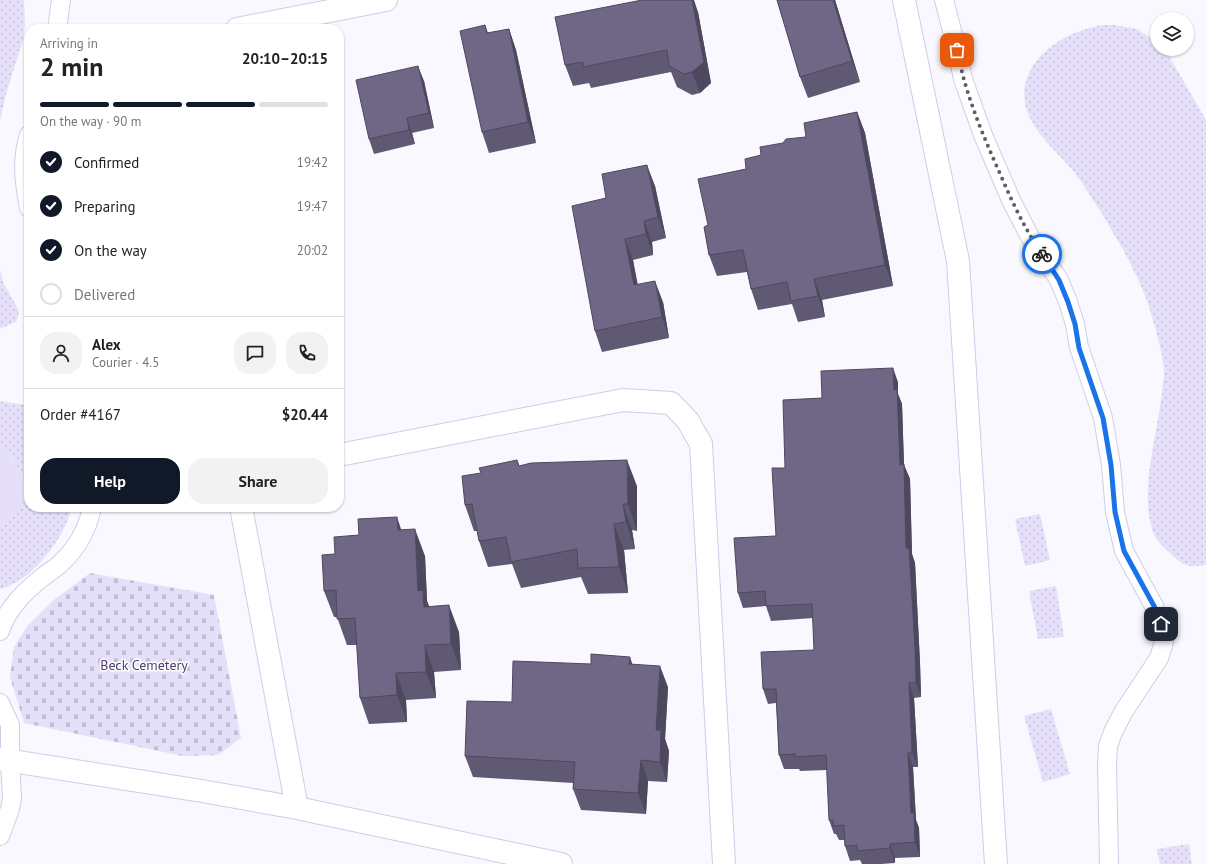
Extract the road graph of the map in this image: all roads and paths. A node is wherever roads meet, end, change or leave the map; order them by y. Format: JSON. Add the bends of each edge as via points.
{"nodes":[{"id":1,"x":61,"y":0,"type":"edge"},
{"id":2,"x":386,"y":0,"type":"edge"},
{"id":3,"x":904,"y":0,"type":"edge"},
{"id":4,"x":944,"y":0,"type":"edge"},
{"id":5,"x":58,"y":24,"type":"edge"},
{"id":6,"x":263,"y":24,"type":"edge"},
{"id":7,"x":24,"y":150,"type":"edge"},
{"id":8,"x":24,"y":173,"type":"edge"},
{"id":9,"x":344,"y":454,"type":"edge"},
{"id":10,"x":91,"y":512,"type":"edge"},
{"id":11,"x":242,"y":512,"type":"edge"},
{"id":12,"x":0,"y":630,"type":"edge"},
{"id":13,"x":0,"y":703,"type":"edge"},
{"id":14,"x":5,"y":760,"type":"edge"},
{"id":15,"x":297,"y":808,"type":"junction"},
{"id":16,"x":0,"y":836,"type":"edge"},
{"id":17,"x":561,"y":864,"type":"edge"},
{"id":18,"x":724,"y":864,"type":"edge"},
{"id":19,"x":996,"y":864,"type":"edge"},
{"id":20,"x":1109,"y":864,"type":"edge"}],
"edges":[{"from":1,"to":5,"type":"lane"},
{"from":2,"to":6,"type":"street"},
{"from":3,"to":19,"type":"street","via":[[958,261]]},
{"from":4,"to":20,"type":"lane","via":[[963,79],[983,135],[1010,200],[1030,237],[1059,280],[1068,302],[1079,348],[1103,418],[1115,512],[1124,551],[1161,624],[1164,642],[1159,658],[1124,711],[1112,732],[1108,746]]},
{"from":7,"to":8,"type":"lane"},
{"from":9,"to":18,"type":"street","via":[[623,400],[671,403],[688,421],[701,444]]},
{"from":10,"to":12,"type":"lane","via":[[82,536],[72,551],[21,597],[11,608]]},
{"from":11,"to":15,"type":"street"},
{"from":13,"to":14,"type":"lane","via":[[10,725]]},
{"from":14,"to":15,"type":"street"},
{"from":14,"to":16,"type":"lane","via":[[12,798]]},
{"from":15,"to":17,"type":"street"}]}
